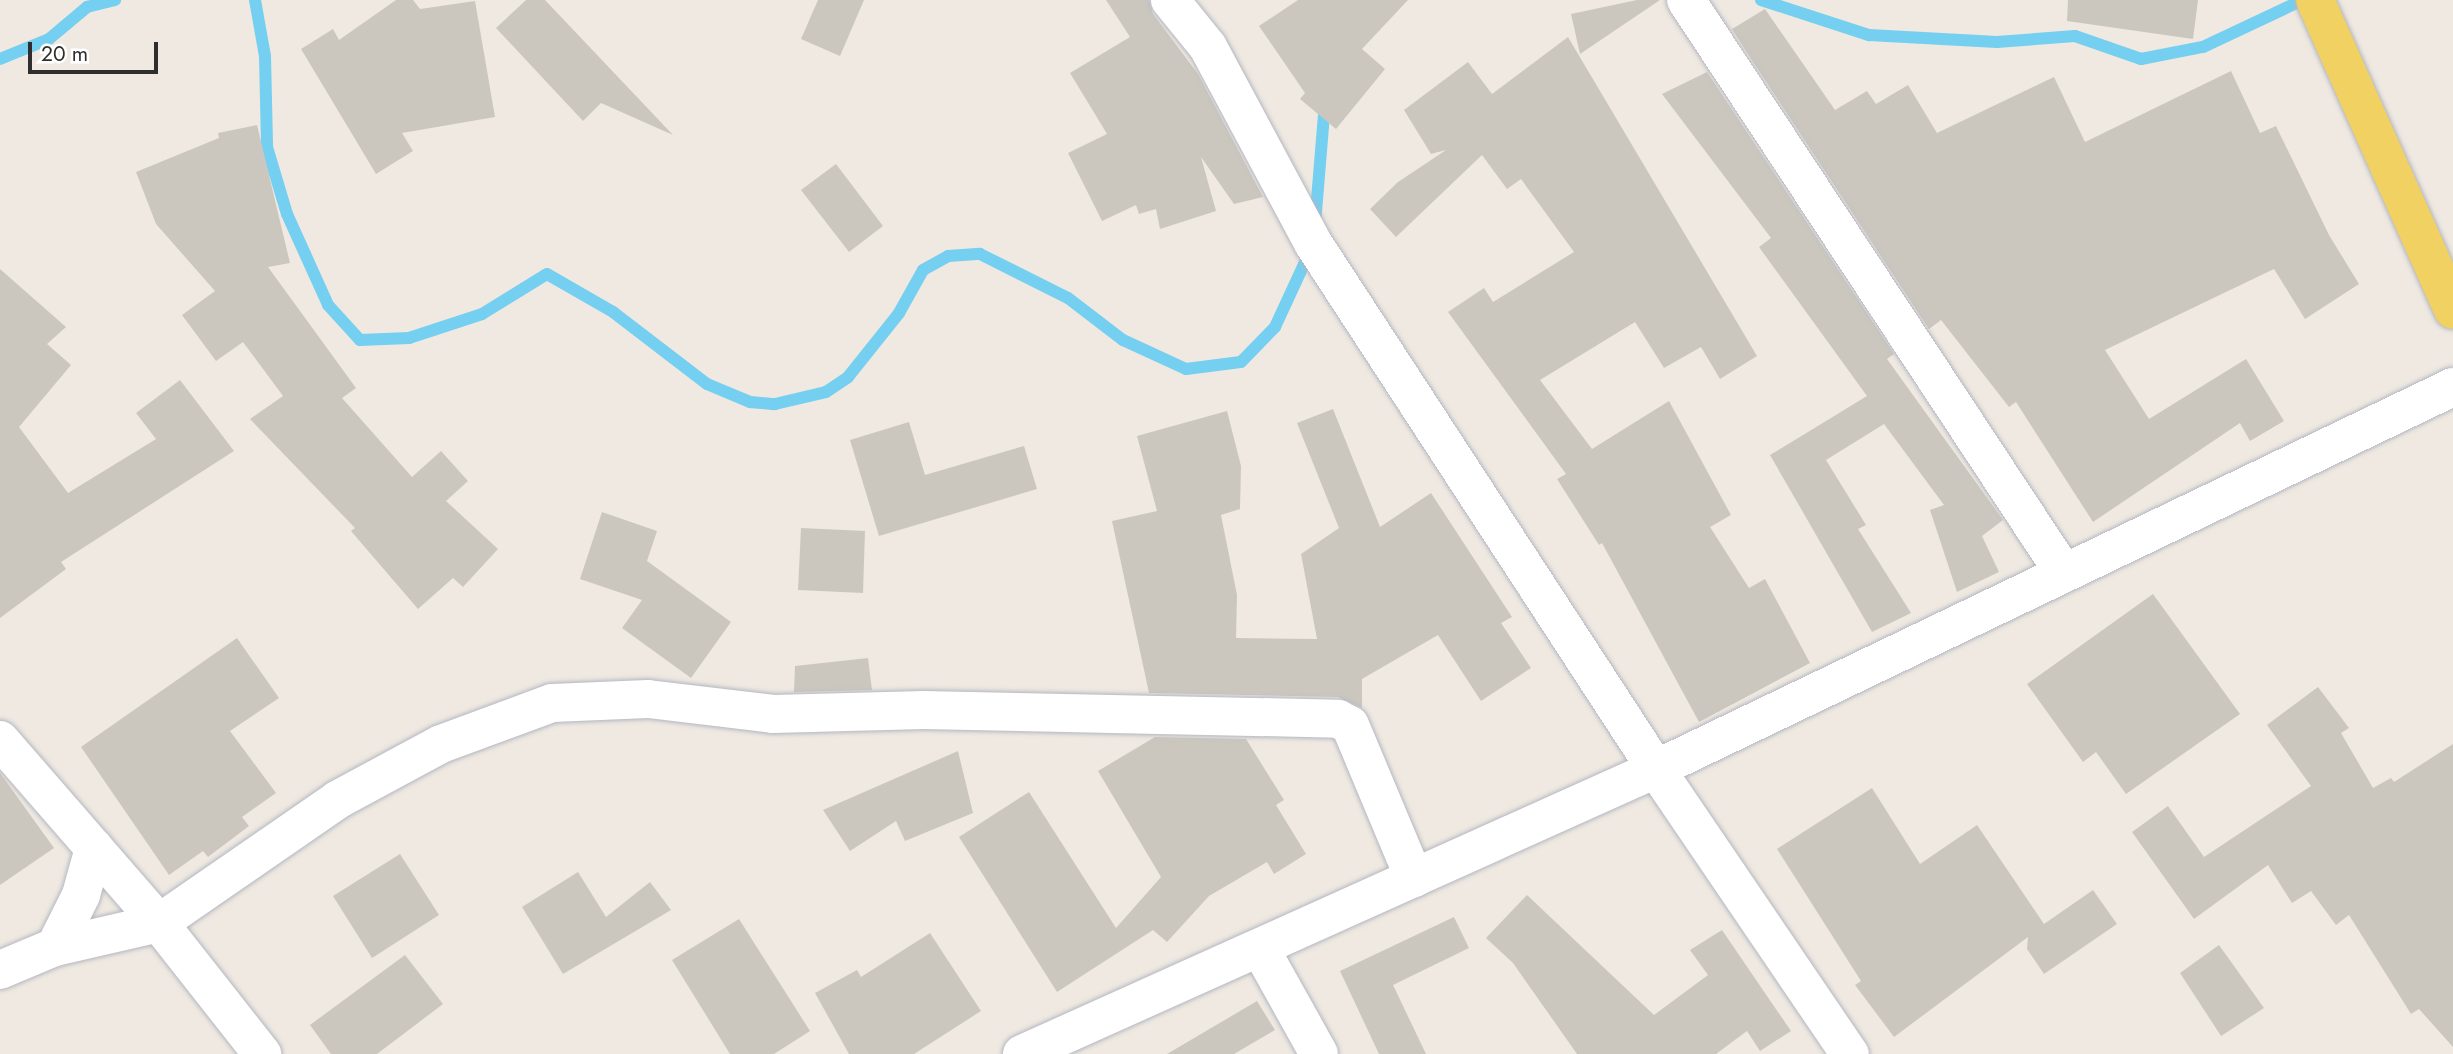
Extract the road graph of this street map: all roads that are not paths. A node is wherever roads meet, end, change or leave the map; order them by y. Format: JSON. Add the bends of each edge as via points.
{"nodes":[{"id":1,"x":1170,"y":0,"type":"edge"},
{"id":2,"x":1686,"y":0,"type":"edge"},
{"id":3,"x":2315,"y":0,"type":"edge"},
{"id":4,"x":2453,"y":310,"type":"edge"},
{"id":5,"x":2453,"y":387,"type":"edge"},
{"id":6,"x":2064,"y":573,"type":"junction"},
{"id":7,"x":0,"y":740,"type":"edge"},
{"id":8,"x":1656,"y":769,"type":"junction"},
{"id":9,"x":94,"y":848,"type":"junction"},
{"id":10,"x":1414,"y":878,"type":"junction"},
{"id":11,"x":159,"y":923,"type":"junction"},
{"id":12,"x":55,"y":947,"type":"junction"},
{"id":13,"x":1260,"y":948,"type":"junction"},
{"id":14,"x":0,"y":970,"type":"edge"},
{"id":15,"x":262,"y":1054,"type":"edge"},
{"id":16,"x":1022,"y":1054,"type":"edge"},
{"id":17,"x":1319,"y":1054,"type":"edge"},
{"id":18,"x":1850,"y":1054,"type":"edge"}],
"edges":[{"from":1,"to":8,"type":"street","via":[[1208,47],[1313,243]]},
{"from":2,"to":6,"type":"street"},
{"from":3,"to":4,"type":"main road"},
{"from":5,"to":6,"type":"street"},
{"from":6,"to":8,"type":"street"},
{"from":7,"to":9,"type":"street"},
{"from":8,"to":10,"type":"street"},
{"from":8,"to":18,"type":"street"},
{"from":9,"to":11,"type":"street"},
{"from":9,"to":12,"type":"street","via":[[81,895]]},
{"from":10,"to":11,"type":"street","via":[[1350,724],[1338,719],[924,710],[773,714],[648,699],[552,703],[441,744],[337,800]]},
{"from":10,"to":13,"type":"street"},
{"from":11,"to":12,"type":"street"},
{"from":11,"to":15,"type":"street"},
{"from":12,"to":14,"type":"street"},
{"from":13,"to":16,"type":"street"},
{"from":13,"to":17,"type":"street"}]}
